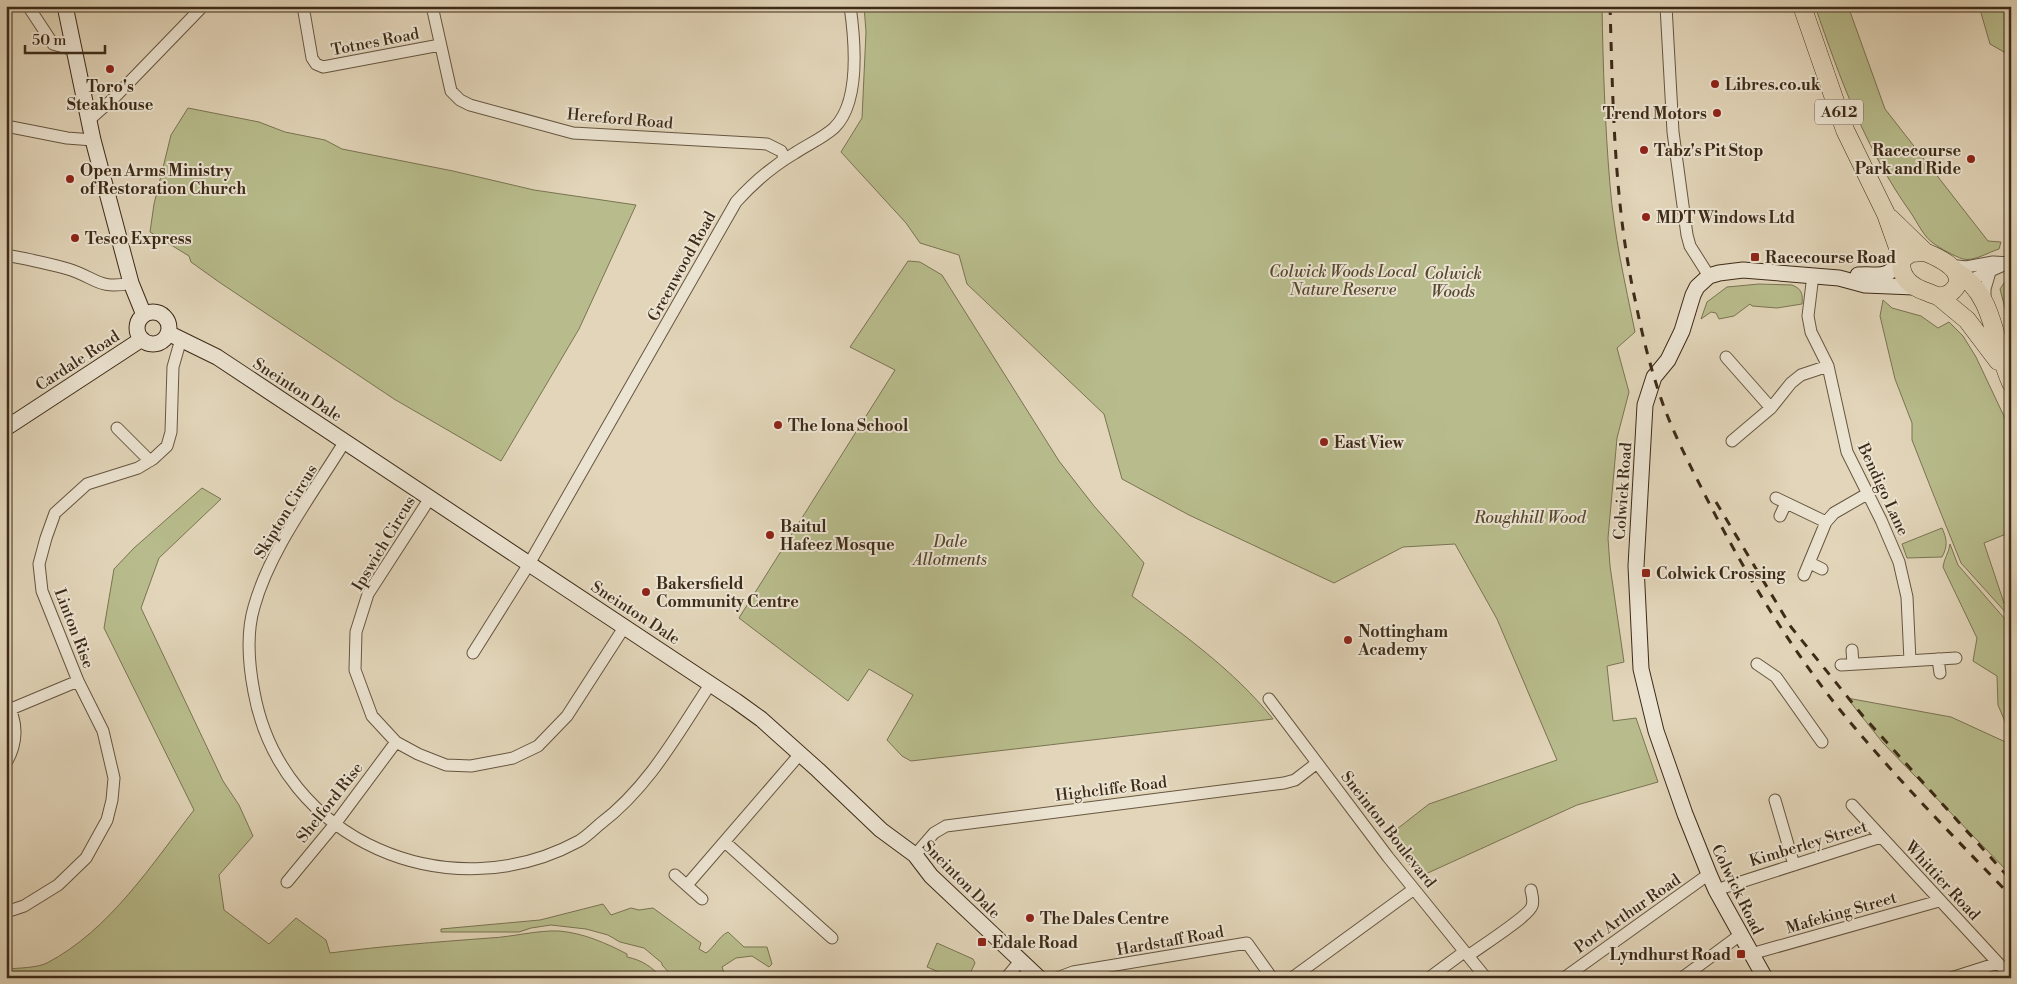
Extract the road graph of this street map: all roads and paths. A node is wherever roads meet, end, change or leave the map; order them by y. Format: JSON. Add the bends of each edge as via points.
{"nodes":[{"id":1,"x":28,"y":6,"type":"edge"},
{"id":2,"x":65,"y":6,"type":"edge"},
{"id":3,"x":203,"y":6,"type":"edge"},
{"id":4,"x":303,"y":6,"type":"edge"},
{"id":5,"x":432,"y":6,"type":"edge"},
{"id":6,"x":850,"y":6,"type":"edge"},
{"id":7,"x":1666,"y":6,"type":"edge"},
{"id":8,"x":1802,"y":6,"type":"edge"},
{"id":9,"x":440,"y":45,"type":"junction"},
{"id":10,"x":74,"y":50,"type":"junction"},
{"id":11,"x":88,"y":121,"type":"junction"},
{"id":12,"x":6,"y":126,"type":"edge"},
{"id":13,"x":93,"y":140,"type":"junction"},
{"id":14,"x":785,"y":159,"type":"junction"},
{"id":15,"x":1886,"y":214,"type":"junction"},
{"id":16,"x":1925,"y":252,"type":"junction"},
{"id":17,"x":8,"y":258,"type":"edge"},
{"id":18,"x":1902,"y":260,"type":"junction"},
{"id":19,"x":2009,"y":263,"type":"edge"},
{"id":20,"x":1990,"y":272,"type":"junction"},
{"id":21,"x":1813,"y":275,"type":"junction"},
{"id":22,"x":1709,"y":276,"type":"junction"},
{"id":23,"x":1957,"y":276,"type":"junction"},
{"id":24,"x":1839,"y":278,"type":"junction"},
{"id":25,"x":131,"y":283,"type":"junction"},
{"id":26,"x":1914,"y":287,"type":"junction"},
{"id":27,"x":1938,"y":296,"type":"junction"},
{"id":28,"x":1985,"y":301,"type":"junction"},
{"id":29,"x":144,"y":315,"type":"junction"},
{"id":30,"x":174,"y":336,"type":"junction"},
{"id":31,"x":142,"y":339,"type":"junction"},
{"id":32,"x":1726,"y":357,"type":"dead end"},
{"id":33,"x":1828,"y":366,"type":"junction"},
{"id":34,"x":2008,"y":376,"type":"edge"},
{"id":35,"x":1771,"y":408,"type":"junction"},
{"id":36,"x":6,"y":428,"type":"edge"},
{"id":37,"x":116,"y":428,"type":"dead end"},
{"id":38,"x":1741,"y":433,"type":"junction"},
{"id":39,"x":346,"y":441,"type":"junction"},
{"id":40,"x":1732,"y":441,"type":"dead end"},
{"id":41,"x":1749,"y":442,"type":"dead end"},
{"id":42,"x":150,"y":461,"type":"junction"},
{"id":43,"x":1867,"y":494,"type":"junction"},
{"id":44,"x":430,"y":498,"type":"junction"},
{"id":45,"x":1780,"y":516,"type":"dead end"},
{"id":46,"x":1826,"y":522,"type":"junction"},
{"id":47,"x":1810,"y":563,"type":"junction"},
{"id":48,"x":529,"y":564,"type":"junction"},
{"id":49,"x":1822,"y":569,"type":"dead end"},
{"id":50,"x":1804,"y":575,"type":"dead end"},
{"id":51,"x":625,"y":626,"type":"junction"},
{"id":52,"x":1852,"y":650,"type":"dead end"},
{"id":53,"x":473,"y":653,"type":"dead end"},
{"id":54,"x":1956,"y":658,"type":"dead end"},
{"id":55,"x":1938,"y":659,"type":"junction"},
{"id":56,"x":1910,"y":661,"type":"junction"},
{"id":57,"x":1757,"y":664,"type":"dead end"},
{"id":58,"x":1854,"y":664,"type":"junction"},
{"id":59,"x":1841,"y":665,"type":"dead end"},
{"id":60,"x":1940,"y":673,"type":"dead end"},
{"id":61,"x":78,"y":681,"type":"junction"},
{"id":62,"x":711,"y":683,"type":"junction"},
{"id":63,"x":1268,"y":699,"type":"dead end"},
{"id":64,"x":8,"y":706,"type":"edge"},
{"id":65,"x":396,"y":742,"type":"junction"},
{"id":66,"x":1822,"y":742,"type":"dead end"},
{"id":67,"x":800,"y":754,"type":"junction"},
{"id":68,"x":6,"y":763,"type":"edge"},
{"id":69,"x":1317,"y":763,"type":"junction"},
{"id":70,"x":1775,"y":800,"type":"dead end"},
{"id":71,"x":1852,"y":805,"type":"dead end"},
{"id":72,"x":334,"y":824,"type":"junction"},
{"id":73,"x":1881,"y":837,"type":"junction"},
{"id":74,"x":726,"y":843,"type":"junction"},
{"id":75,"x":915,"y":855,"type":"junction"},
{"id":76,"x":1794,"y":865,"type":"junction"},
{"id":77,"x":1709,"y":874,"type":"junction"},
{"id":78,"x":675,"y":875,"type":"dead end"},
{"id":79,"x":287,"y":882,"type":"dead end"},
{"id":80,"x":687,"y":885,"type":"junction"},
{"id":81,"x":1414,"y":889,"type":"junction"},
{"id":82,"x":1531,"y":890,"type":"dead end"},
{"id":83,"x":1716,"y":890,"type":"junction"},
{"id":84,"x":702,"y":899,"type":"dead end"},
{"id":85,"x":1939,"y":901,"type":"junction"},
{"id":86,"x":6,"y":912,"type":"edge"},
{"id":87,"x":1740,"y":935,"type":"junction"},
{"id":88,"x":832,"y":938,"type":"dead end"},
{"id":89,"x":1466,"y":954,"type":"junction"},
{"id":90,"x":1751,"y":954,"type":"junction"},
{"id":91,"x":1021,"y":960,"type":"junction"},
{"id":92,"x":1998,"y":963,"type":"junction"},
{"id":93,"x":2011,"y":977,"type":"edge"},
{"id":94,"x":1006,"y":978,"type":"edge"},
{"id":95,"x":1039,"y":978,"type":"edge"},
{"id":96,"x":1057,"y":978,"type":"edge"},
{"id":97,"x":1272,"y":978,"type":"edge"},
{"id":98,"x":1292,"y":978,"type":"edge"},
{"id":99,"x":1428,"y":978,"type":"edge"},
{"id":100,"x":1486,"y":978,"type":"edge"},
{"id":101,"x":1564,"y":978,"type":"edge"},
{"id":102,"x":1682,"y":978,"type":"edge"},
{"id":103,"x":1764,"y":978,"type":"edge"},
{"id":104,"x":1951,"y":978,"type":"edge"}],
"edges":[{"from":1,"to":10,"type":"street","via":[[53,44]]},
{"from":2,"to":10,"type":"street"},
{"from":3,"to":11,"type":"street"},
{"from":4,"to":9,"type":"street","name":"Totnes Road","via":[[312,58],[323,67]]},
{"from":5,"to":9,"type":"street","name":"Hereford Road"},
{"from":6,"to":14,"type":"street","name":"Greenwood Road","via":[[853,59],[848,105],[832,130]]},
{"from":7,"to":22,"type":"street","via":[[1673,132],[1687,234],[1690,246]]},
{"from":8,"to":15,"type":"main road","number":"A612","via":[[1846,130]]},
{"from":9,"to":14,"type":"street","name":"Hereford Road","via":[[451,92],[470,105],[573,133],[767,144],[781,151]]},
{"from":10,"to":11,"type":"street"},
{"from":11,"to":13,"type":"street"},
{"from":12,"to":13,"type":"street"},
{"from":13,"to":25,"type":"street"},
{"from":14,"to":48,"type":"street","name":"Greenwood Road","via":[[749,187],[736,202]]},
{"from":15,"to":16,"type":"main road","number":"A612"},
{"from":15,"to":18,"type":"main road","number":"A612"},
{"from":16,"to":18,"type":"main road","via":[[1911,252]]},
{"from":16,"to":23,"type":"main road"},
{"from":17,"to":25,"type":"street","via":[[68,269],[103,285]]},
{"from":18,"to":24,"type":"street","via":[[1891,272],[1883,275]]},
{"from":18,"to":26,"type":"main road","via":[[1903,274]]},
{"from":19,"to":20,"type":"street"},
{"from":19,"to":23,"type":"street","via":[[1966,266]]},
{"from":20,"to":23,"type":"street"},
{"from":20,"to":28,"type":"street"},
{"from":21,"to":22,"type":"street","via":[[1743,270]]},
{"from":21,"to":24,"type":"street"},
{"from":21,"to":33,"type":"street","name":"Bendigo Lane","via":[[1809,322]]},
{"from":22,"to":77,"type":"street","name":"Colwick Road","via":[[1697,287],[1682,331],[1668,360],[1654,378],[1647,397],[1636,566],[1639,650],[1645,689],[1666,761]]},
{"from":23,"to":27,"type":"main road","via":[[1948,294]]},
{"from":23,"to":28,"type":"main road"},
{"from":24,"to":26,"type":"street","via":[[1865,285]]},
{"from":25,"to":29,"type":"street"},
{"from":26,"to":27,"type":"main road"},
{"from":27,"to":34,"type":"main road","via":[[1967,320]]},
{"from":28,"to":34,"type":"main road"},
{"from":29,"to":30,"type":"street","via":[[154,312],[163,316]]},
{"from":29,"to":31,"type":"street","via":[[138,323],[138,334]]},
{"from":30,"to":31,"type":"street","via":[[159,342]]},
{"from":30,"to":39,"type":"street","name":"Sneinton Dale","via":[[217,357]]},
{"from":30,"to":42,"type":"street","name":"Linton Rise","via":[[171,432],[167,446]]},
{"from":31,"to":36,"type":"street","name":"Cardale Road"},
{"from":32,"to":35,"type":"street","via":[[1730,371]]},
{"from":33,"to":35,"type":"street","via":[[1801,375],[1790,383]]},
{"from":33,"to":43,"type":"street","name":"Bendigo Lane","via":[[1844,443]]},
{"from":35,"to":38,"type":"street"},
{"from":37,"to":42,"type":"street"},
{"from":38,"to":40,"type":"street"},
{"from":38,"to":41,"type":"street"},
{"from":39,"to":44,"type":"street","name":"Sneinton Dale"},
{"from":39,"to":72,"type":"street","name":"Skipton Circus","via":[[273,557],[253,608],[250,638],[250,671],[257,711],[274,753],[302,794]]},
{"from":42,"to":61,"type":"street","name":"Linton Rise","via":[[138,468],[86,484],[55,513],[46,538],[39,564],[42,591]]},
{"from":43,"to":46,"type":"street","via":[[1834,512]]},
{"from":43,"to":56,"type":"street","name":"Bendigo Lane","via":[[1902,571],[1907,597]]},
{"from":44,"to":48,"type":"street","name":"Sneinton Dale"},
{"from":44,"to":65,"type":"street","name":"Ipswich Circus","via":[[368,594],[356,632],[356,670],[372,716]]},
{"from":45,"to":46,"type":"street","via":[[1781,501]]},
{"from":46,"to":47,"type":"street"},
{"from":47,"to":49,"type":"street"},
{"from":47,"to":50,"type":"street"},
{"from":48,"to":51,"type":"street","name":"Sneinton Dale"},
{"from":48,"to":53,"type":"street","name":"Greenwood Road"},
{"from":51,"to":62,"type":"street","name":"Sneinton Dale"},
{"from":51,"to":65,"type":"street","name":"Ipswich Circus","via":[[567,716],[538,746],[499,762],[472,766],[446,765]]},
{"from":52,"to":58,"type":"street"},
{"from":54,"to":55,"type":"street"},
{"from":55,"to":56,"type":"street"},
{"from":55,"to":60,"type":"street"},
{"from":56,"to":58,"type":"street"},
{"from":57,"to":66,"type":"street","via":[[1776,676]]},
{"from":58,"to":59,"type":"street"},
{"from":61,"to":64,"type":"street"},
{"from":61,"to":86,"type":"street","name":"Linton Rise","via":[[102,731],[114,778],[108,820],[86,858],[58,885],[24,906]]},
{"from":62,"to":67,"type":"street","name":"Sneinton Dale","via":[[761,719]]},
{"from":62,"to":72,"type":"street","name":"Skipton Circus","via":[[652,773],[618,810],[580,840],[530,862],[470,869],[423,865],[378,850]]},
{"from":63,"to":69,"type":"street","name":"Sneinton Boulevard"},
{"from":64,"to":68,"type":"street","via":[[15,724],[15,738]]},
{"from":65,"to":72,"type":"street","name":"Shelford Rise"},
{"from":67,"to":74,"type":"street"},
{"from":67,"to":75,"type":"street","name":"Sneinton Dale","via":[[881,830]]},
{"from":69,"to":75,"type":"street","name":"Highcliffe Road","via":[[1295,780],[1284,783],[946,826],[934,833]]},
{"from":69,"to":81,"type":"street","name":"Sneinton Boulevard"},
{"from":70,"to":76,"type":"street"},
{"from":71,"to":73,"type":"street","name":"Whittier Road"},
{"from":72,"to":79,"type":"street","name":"Shelford Rise"},
{"from":73,"to":76,"type":"street","name":"Kimberley Street"},
{"from":73,"to":85,"type":"street","name":"Whittier Road"},
{"from":74,"to":80,"type":"street"},
{"from":74,"to":88,"type":"street","via":[[818,932]]},
{"from":75,"to":91,"type":"street","name":"Sneinton Dale","via":[[931,876]]},
{"from":76,"to":83,"type":"street","name":"Kimberley Street"},
{"from":77,"to":83,"type":"street","name":"Colwick Road"},
{"from":77,"to":101,"type":"street","name":"Port Arthur Road"},
{"from":78,"to":80,"type":"street"},
{"from":80,"to":84,"type":"street"},
{"from":81,"to":89,"type":"street","name":"Sneinton Boulevard"},
{"from":81,"to":98,"type":"street"},
{"from":82,"to":89,"type":"street","via":[[1532,906],[1528,911]]},
{"from":83,"to":87,"type":"street","name":"Colwick Road"},
{"from":85,"to":90,"type":"street","name":"Mafeking Street"},
{"from":85,"to":92,"type":"street","name":"Whittier Road"},
{"from":87,"to":90,"type":"street","name":"Colwick Road"},
{"from":87,"to":102,"type":"street"},
{"from":89,"to":99,"type":"street"},
{"from":89,"to":100,"type":"street","name":"Sneinton Boulevard"},
{"from":90,"to":103,"type":"street","name":"Colwick Road"},
{"from":91,"to":94,"type":"street"},
{"from":91,"to":95,"type":"street","name":"Sneinton Dale"},
{"from":92,"to":93,"type":"street","name":"Whittier Road"},
{"from":92,"to":104,"type":"street"},
{"from":96,"to":97,"type":"street","name":"Hardstaff Road","via":[[1073,972],[1247,943]]}]}
